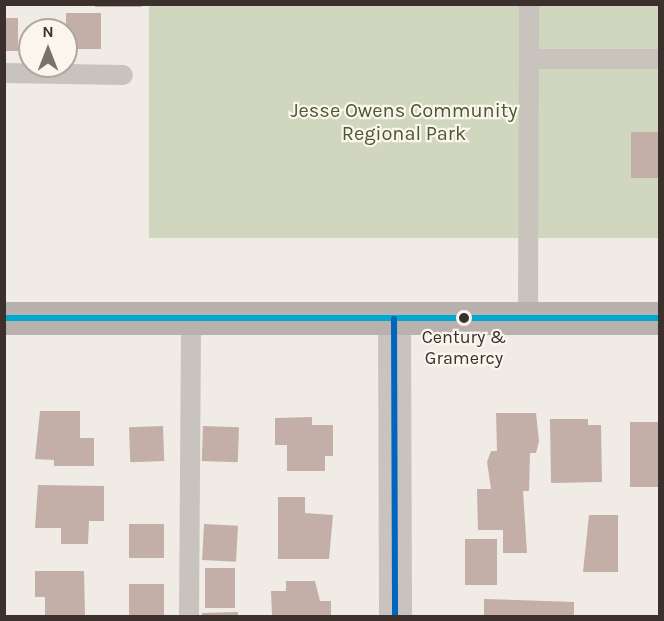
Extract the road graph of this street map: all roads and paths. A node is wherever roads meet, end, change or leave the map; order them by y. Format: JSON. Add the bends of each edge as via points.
{"nodes":[{"id":1,"x":529,"y":4,"type":"edge"},
{"id":2,"x":529,"y":59,"type":"junction"},
{"id":3,"x":660,"y":59,"type":"edge"},
{"id":4,"x":4,"y":74,"type":"edge"},
{"id":5,"x":123,"y":75,"type":"dead end"},
{"id":6,"x":4,"y":318,"type":"edge"},
{"id":7,"x":191,"y":318,"type":"junction"},
{"id":8,"x":528,"y":318,"type":"junction"},
{"id":9,"x":660,"y":318,"type":"edge"},
{"id":10,"x":394,"y":319,"type":"junction"},
{"id":11,"x":189,"y":616,"type":"edge"},
{"id":12,"x":395,"y":616,"type":"edge"}],
"edges":[{"from":1,"to":2,"type":"lane"},
{"from":2,"to":3,"type":"lane"},
{"from":2,"to":8,"type":"lane"},
{"from":4,"to":5,"type":"lane"},
{"from":6,"to":7,"type":"main road"},
{"from":7,"to":10,"type":"main road"},
{"from":7,"to":11,"type":"lane"},
{"from":8,"to":9,"type":"main road"},
{"from":8,"to":10,"type":"main road"},
{"from":10,"to":12,"type":"street"}]}
